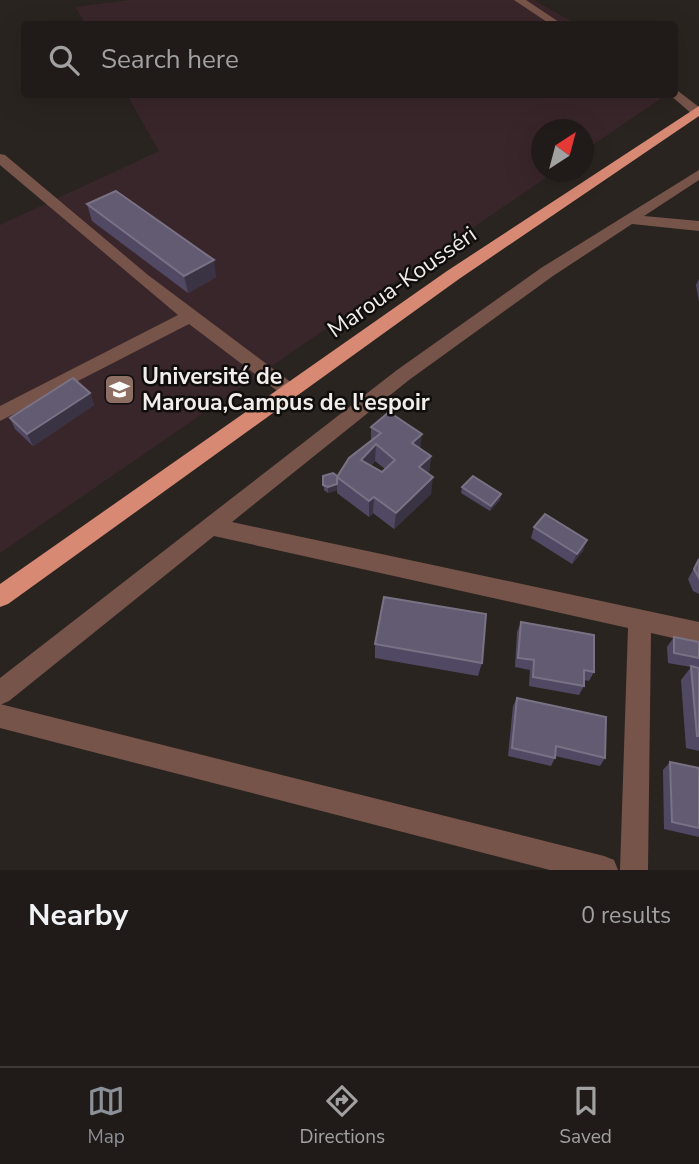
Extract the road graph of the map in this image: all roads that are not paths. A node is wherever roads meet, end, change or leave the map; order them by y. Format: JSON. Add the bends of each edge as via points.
{"nodes":[{"id":1,"x":519,"y":0,"type":"edge"},
{"id":2,"x":552,"y":21,"type":"edge"},
{"id":3,"x":678,"y":95,"type":"edge"},
{"id":4,"x":698,"y":111,"type":"edge"},
{"id":5,"x":0,"y":158,"type":"edge"},
{"id":6,"x":699,"y":174,"type":"edge"},
{"id":7,"x":630,"y":219,"type":"junction"},
{"id":8,"x":699,"y":226,"type":"edge"},
{"id":9,"x":189,"y":317,"type":"junction"},
{"id":10,"x":290,"y":391,"type":"junction"},
{"id":11,"x":0,"y":414,"type":"edge"},
{"id":12,"x":213,"y":527,"type":"junction"},
{"id":13,"x":0,"y":597,"type":"edge"},
{"id":14,"x":640,"y":622,"type":"junction"},
{"id":15,"x":699,"y":632,"type":"edge"},
{"id":16,"x":0,"y":693,"type":"edge"},
{"id":17,"x":0,"y":716,"type":"edge"},
{"id":18,"x":604,"y":870,"type":"edge"},
{"id":19,"x":635,"y":870,"type":"edge"}],
"edges":[{"from":1,"to":2,"type":"street"},
{"from":3,"to":4,"type":"street"},
{"from":4,"to":10,"type":"highway","name":"Maroua-Kousséri"},
{"from":5,"to":9,"type":"street"},
{"from":6,"to":7,"type":"street"},
{"from":7,"to":8,"type":"street"},
{"from":7,"to":12,"type":"street","via":[[403,375]]},
{"from":9,"to":10,"type":"street"},
{"from":9,"to":11,"type":"street"},
{"from":10,"to":13,"type":"highway","name":"Maroua-Kousséri"},
{"from":12,"to":14,"type":"street"},
{"from":12,"to":16,"type":"street"},
{"from":14,"to":15,"type":"street"},
{"from":14,"to":19,"type":"street"},
{"from":17,"to":18,"type":"street"}]}
